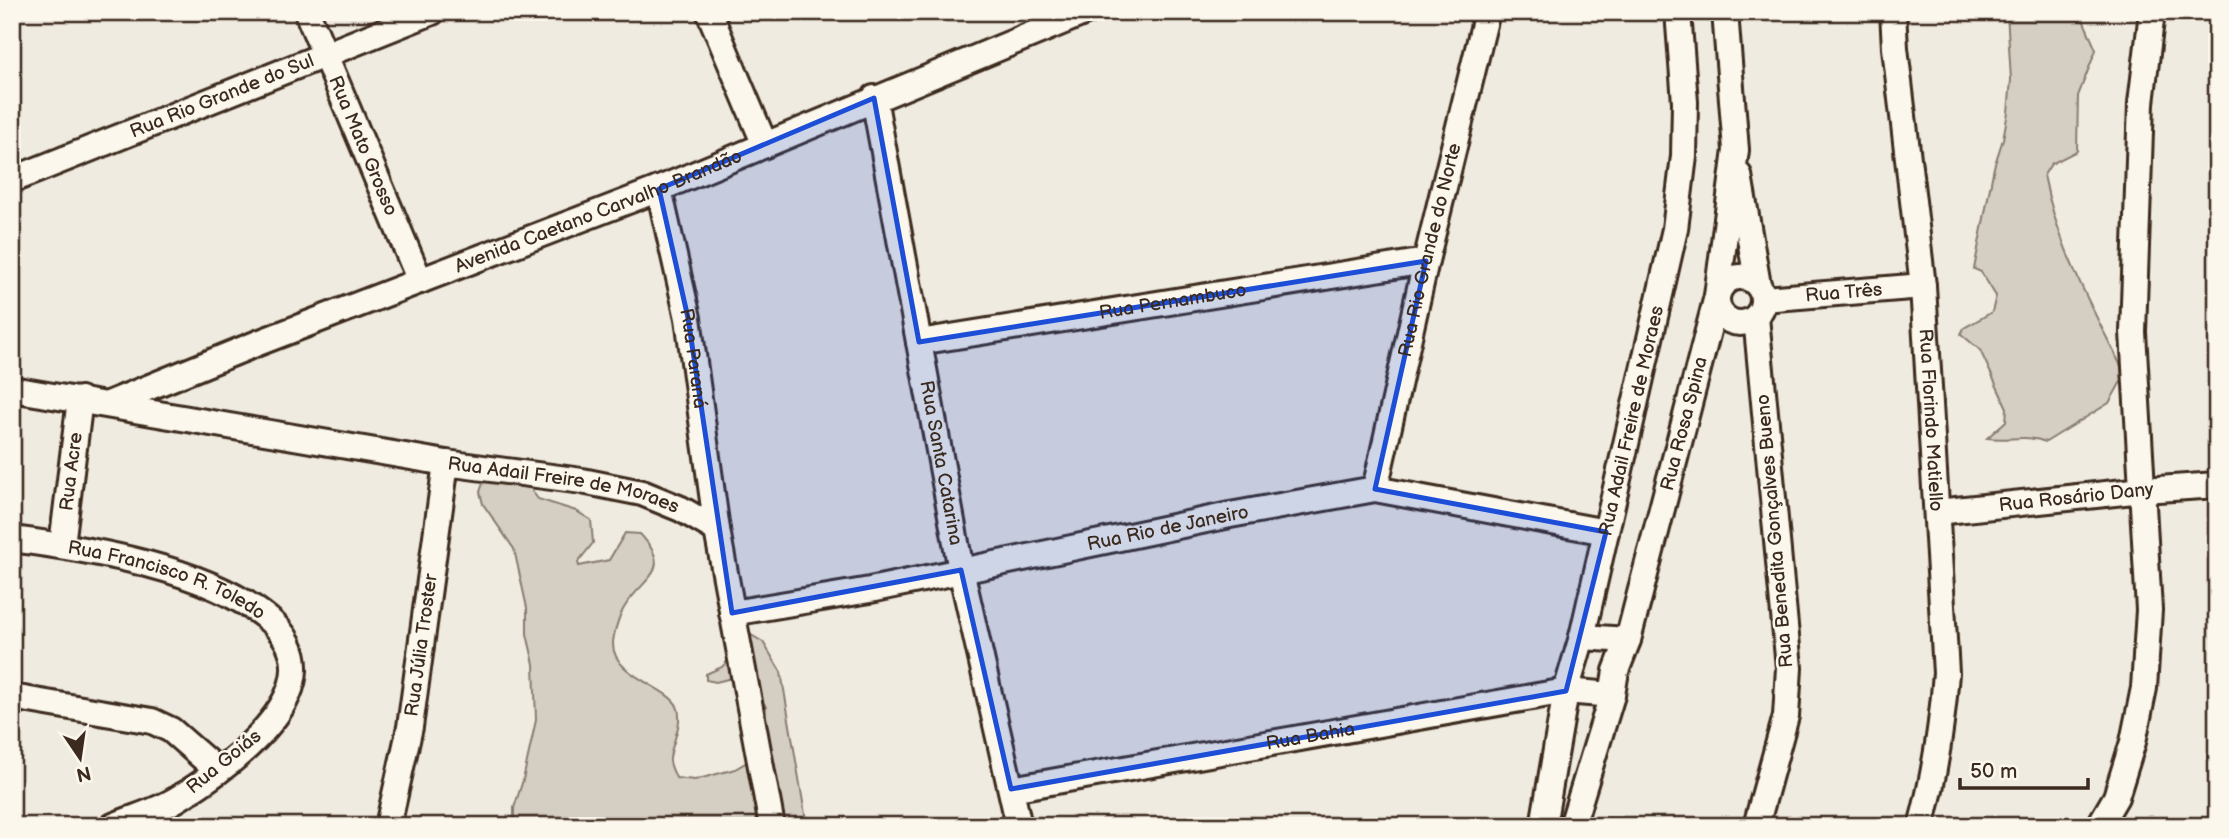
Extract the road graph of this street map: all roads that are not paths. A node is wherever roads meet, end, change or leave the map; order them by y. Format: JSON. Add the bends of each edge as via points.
{"nodes":[{"id":1,"x":307,"y":12,"type":"edge"},
{"id":2,"x":432,"y":12,"type":"edge"},
{"id":3,"x":709,"y":12,"type":"edge"},
{"id":4,"x":1086,"y":12,"type":"edge"},
{"id":5,"x":1487,"y":12,"type":"edge"},
{"id":6,"x":1678,"y":12,"type":"edge"},
{"id":7,"x":1725,"y":12,"type":"edge"},
{"id":8,"x":1893,"y":12,"type":"edge"},
{"id":9,"x":2152,"y":12,"type":"edge"},
{"id":10,"x":326,"y":56,"type":"junction"},
{"id":11,"x":874,"y":99,"type":"junction"},
{"id":12,"x":765,"y":145,"type":"junction"},
{"id":13,"x":1736,"y":150,"type":"junction"},
{"id":14,"x":12,"y":180,"type":"edge"},
{"id":15,"x":659,"y":189,"type":"junction"},
{"id":16,"x":1426,"y":261,"type":"junction"},
{"id":17,"x":419,"y":281,"type":"junction"},
{"id":18,"x":1923,"y":286,"type":"junction"},
{"id":19,"x":1717,"y":296,"type":"junction"},
{"id":20,"x":1759,"y":300,"type":"junction"},
{"id":21,"x":919,"y":342,"type":"junction"},
{"id":22,"x":12,"y":389,"type":"edge"},
{"id":23,"x":80,"y":399,"type":"junction"},
{"id":24,"x":108,"y":404,"type":"junction"},
{"id":25,"x":446,"y":463,"type":"junction"},
{"id":26,"x":2217,"y":485,"type":"edge"},
{"id":27,"x":1375,"y":489,"type":"junction"},
{"id":28,"x":2143,"y":490,"type":"junction"},
{"id":29,"x":1937,"y":512,"type":"junction"},
{"id":30,"x":717,"y":530,"type":"junction"},
{"id":31,"x":1606,"y":532,"type":"junction"},
{"id":32,"x":12,"y":539,"type":"edge"},
{"id":33,"x":62,"y":545,"type":"junction"},
{"id":34,"x":961,"y":570,"type":"junction"},
{"id":35,"x":732,"y":613,"type":"junction"},
{"id":36,"x":1582,"y":637,"type":"junction"},
{"id":37,"x":1628,"y":640,"type":"junction"},
{"id":38,"x":294,"y":661,"type":"joint"},
{"id":39,"x":1566,"y":691,"type":"junction"},
{"id":40,"x":1612,"y":695,"type":"junction"},
{"id":41,"x":12,"y":697,"type":"edge"},
{"id":42,"x":218,"y":771,"type":"junction"},
{"id":43,"x":1011,"y":789,"type":"junction"},
{"id":44,"x":113,"y":826,"type":"edge"},
{"id":45,"x":388,"y":826,"type":"edge"},
{"id":46,"x":772,"y":826,"type":"edge"},
{"id":47,"x":1019,"y":826,"type":"edge"},
{"id":48,"x":1543,"y":826,"type":"edge"},
{"id":49,"x":1572,"y":826,"type":"edge"},
{"id":50,"x":1756,"y":826,"type":"edge"},
{"id":51,"x":1921,"y":826,"type":"edge"},
{"id":52,"x":2099,"y":826,"type":"edge"}],
"edges":[{"from":1,"to":10,"type":"street","name":"Rua Mato Grosso"},
{"from":2,"to":10,"type":"street","name":"Rua Rio Grande do Sul"},
{"from":3,"to":12,"type":"street"},
{"from":4,"to":11,"type":"street","name":"Avenida Caetano Carvalho Brandão"},
{"from":5,"to":16,"type":"street","name":"Rua Rio Grande do Norte"},
{"from":6,"to":31,"type":"street","name":"Rua Adail Freire de Moraes","via":[[1685,102],[1675,229]]},
{"from":7,"to":13,"type":"street","name":"Rua Rosa Spina"},
{"from":8,"to":18,"type":"street","name":"Rua Florindo Matiello"},
{"from":9,"to":28,"type":"street","via":[[2141,103],[2133,332]]},
{"from":10,"to":14,"type":"street","name":"Rua Rio Grande do Sul"},
{"from":10,"to":17,"type":"street","name":"Rua Mato Grosso"},
{"from":11,"to":12,"type":"street","name":"Avenida Caetano Carvalho Brandão"},
{"from":11,"to":21,"type":"street","name":"Rua Santa Catarina"},
{"from":12,"to":15,"type":"street","name":"Avenida Caetano Carvalho Brandão"},
{"from":13,"to":19,"type":"street","name":"Rua Rosa Spina"},
{"from":13,"to":20,"type":"street","name":"Rua Benedita Gonçalves Bueno"},
{"from":15,"to":17,"type":"street","name":"Avenida Caetano Carvalho Brandão"},
{"from":15,"to":30,"type":"street","name":"Rua Paraná","via":[[688,318]]},
{"from":16,"to":21,"type":"street","name":"Rua Pernambuco"},
{"from":16,"to":27,"type":"street","name":"Rua Rio Grande do Norte"},
{"from":17,"to":24,"type":"street","name":"Avenida Caetano Carvalho Brandão"},
{"from":18,"to":20,"type":"street","name":"Rua Três"},
{"from":18,"to":29,"type":"street","name":"Rua Florindo Matiello"},
{"from":19,"to":20,"type":"street","via":[[1723,284],[1747,278]]},
{"from":19,"to":20,"type":"street","via":[[1724,317],[1734,323],[1746,323]]},
{"from":19,"to":37,"type":"street","name":"Rua Rosa Spina"},
{"from":20,"to":50,"type":"street","name":"Rua Benedita Gonçalves Bueno","via":[[1789,668],[1786,716]]},
{"from":21,"to":34,"type":"street","name":"Rua Santa Catarina"},
{"from":22,"to":23,"type":"street","name":"Rua Adail Freire de Moraes"},
{"from":23,"to":24,"type":"street","name":"Rua Adail Freire de Moraes"},
{"from":23,"to":33,"type":"street","name":"Rua Acre"},
{"from":24,"to":25,"type":"street","name":"Rua Adail Freire de Moraes"},
{"from":25,"to":30,"type":"street","name":"Rua Adail Freire de Moraes","via":[[642,493]]},
{"from":25,"to":45,"type":"street","name":"Rua Júlia Troster","via":[[410,727]]},
{"from":26,"to":28,"type":"street","name":"Rua Rosário Dany"},
{"from":27,"to":31,"type":"street","name":"Rua Rio de Janeiro"},
{"from":27,"to":34,"type":"street","name":"Rua Rio de Janeiro"},
{"from":28,"to":29,"type":"street","name":"Rua Rosário Dany"},
{"from":28,"to":52,"type":"street","via":[[2148,610],[2144,688],[2116,797]]},
{"from":29,"to":51,"type":"street","name":"Rua Florindo Matiello","via":[[1946,673],[1932,782]]},
{"from":30,"to":35,"type":"street"},
{"from":31,"to":36,"type":"street","name":"Rua Adail Freire de Moraes"},
{"from":32,"to":33,"type":"street","name":"Rua Francisco R. Toledo"},
{"from":33,"to":38,"type":"street","name":"Rua Francisco R. Toledo","via":[[184,574],[237,599],[269,619]]},
{"from":34,"to":35,"type":"street","name":"Rua Rio de Janeiro"},
{"from":34,"to":43,"type":"street","name":"Rua Santa Catarina"},
{"from":35,"to":46,"type":"street"},
{"from":36,"to":37,"type":"street"},
{"from":36,"to":39,"type":"street","name":"Rua Adail Freire de Moraes"},
{"from":37,"to":40,"type":"street","name":"Rua Rosa Spina"},
{"from":38,"to":42,"type":"street","name":"Rua Goiás","via":[[289,696],[279,713]]},
{"from":39,"to":40,"type":"street","name":"Rua Bahia"},
{"from":39,"to":43,"type":"street","name":"Rua Bahia"},
{"from":39,"to":48,"type":"street","name":"Rua Adail Freire de Moraes"},
{"from":40,"to":49,"type":"street","name":"Rua Rosa Spina"},
{"from":41,"to":42,"type":"street","via":[[152,722],[171,730]]},
{"from":42,"to":44,"type":"street","name":"Rua Goiás","via":[[174,800]]},
{"from":43,"to":47,"type":"street","name":"Rua Santa Catarina"}]}
